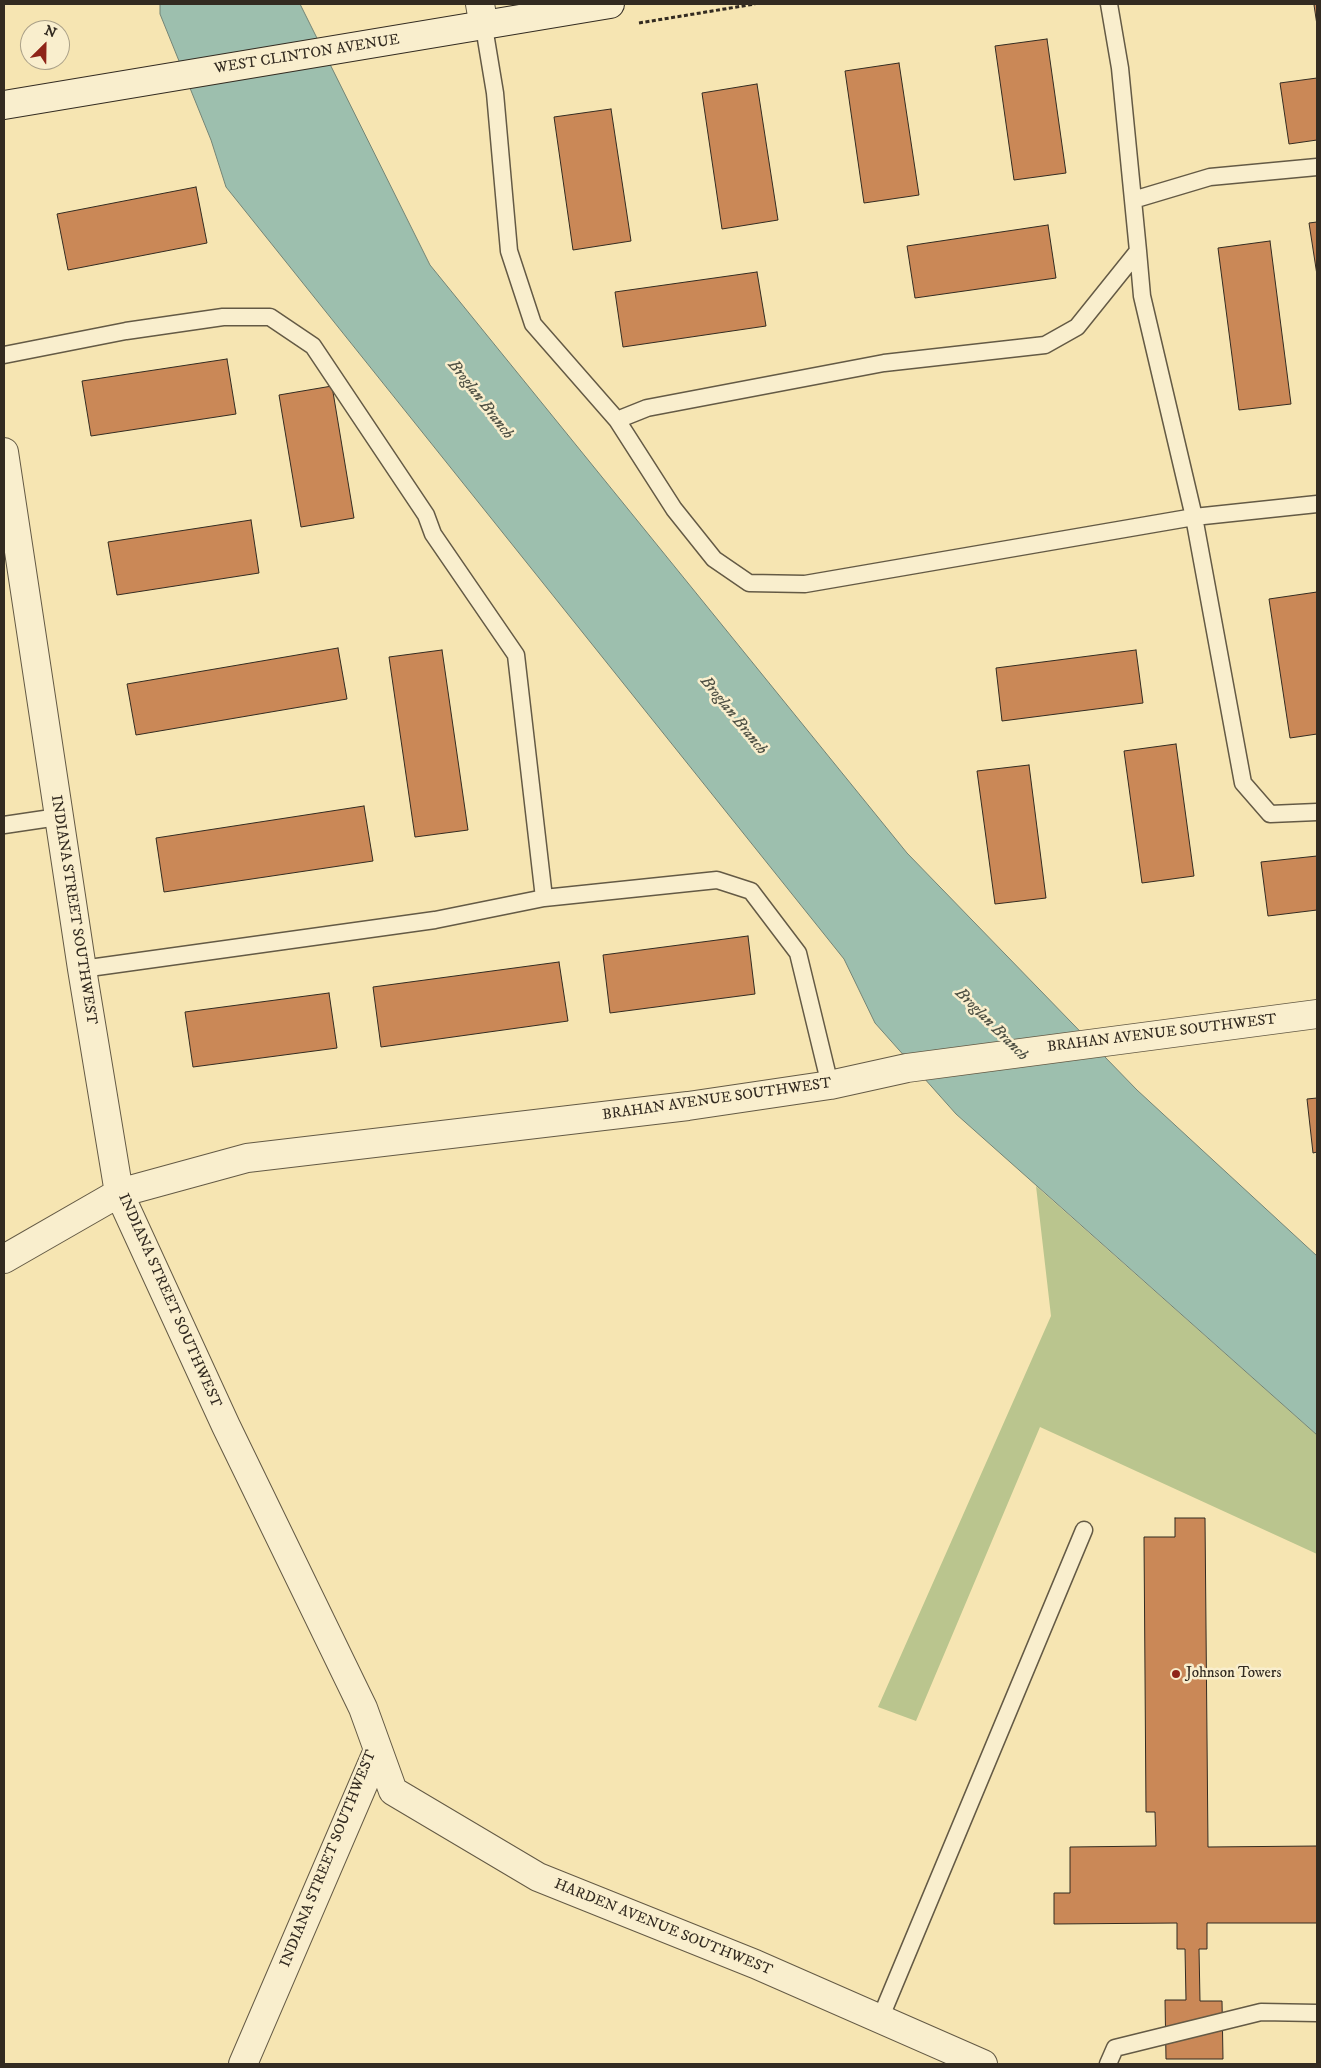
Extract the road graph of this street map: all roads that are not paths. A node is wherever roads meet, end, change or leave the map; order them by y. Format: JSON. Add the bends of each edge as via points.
{"nodes":[{"id":1,"x":610,"y":4,"type":"edge"},
{"id":2,"x":1109,"y":4,"type":"edge"},
{"id":3,"x":482,"y":15,"type":"edge"},
{"id":4,"x":4,"y":105,"type":"edge"},
{"id":5,"x":1317,"y":167,"type":"edge"},
{"id":6,"x":1133,"y":200,"type":"junction"},
{"id":7,"x":1138,"y":251,"type":"junction"},
{"id":8,"x":4,"y":355,"type":"edge"},
{"id":9,"x":617,"y":420,"type":"junction"},
{"id":10,"x":4,"y":460,"type":"edge"},
{"id":11,"x":1317,"y":504,"type":"edge"},
{"id":12,"x":1194,"y":517,"type":"junction"},
{"id":13,"x":1317,"y":812,"type":"edge"},
{"id":14,"x":58,"y":817,"type":"junction"},
{"id":15,"x":4,"y":825,"type":"edge"},
{"id":16,"x":544,"y":898,"type":"junction"},
{"id":17,"x":82,"y":969,"type":"junction"},
{"id":18,"x":1317,"y":1014,"type":"edge"},
{"id":19,"x":830,"y":1085,"type":"junction"},
{"id":20,"x":119,"y":1193,"type":"junction"},
{"id":21,"x":4,"y":1259,"type":"edge"},
{"id":22,"x":1084,"y":1530,"type":"dead end"},
{"id":23,"x":378,"y":1750,"type":"junction"},
{"id":24,"x":1317,"y":2014,"type":"edge"},
{"id":25,"x":880,"y":2019,"type":"junction"},
{"id":26,"x":243,"y":2064,"type":"edge"},
{"id":27,"x":983,"y":2064,"type":"edge"},
{"id":28,"x":1108,"y":2064,"type":"edge"}],
"edges":[{"from":1,"to":3,"type":"street","name":"WEST CLINTON AVENUE"},
{"from":2,"to":6,"type":"lane","via":[[1120,68]]},
{"from":3,"to":4,"type":"street","name":"WEST CLINTON AVENUE","via":[[356,46]]},
{"from":3,"to":9,"type":"lane","via":[[495,93],[509,251],[530,315],[534,324]]},
{"from":5,"to":6,"type":"lane","via":[[1210,177]]},
{"from":6,"to":7,"type":"lane"},
{"from":7,"to":9,"type":"lane","via":[[1077,327],[1045,345],[884,363],[647,408]]},
{"from":7,"to":12,"type":"lane","via":[[1142,296]]},
{"from":8,"to":16,"type":"lane","via":[[126,331],[223,317],[270,317],[313,346],[426,515],[433,534],[516,655]]},
{"from":9,"to":12,"type":"lane","via":[[674,509],[714,559],[750,583],[804,584]]},
{"from":10,"to":14,"type":"street","name":"INDIANA STREET SOUTHWEST"},
{"from":11,"to":12,"type":"lane"},
{"from":12,"to":13,"type":"lane","via":[[1244,783],[1270,814]]},
{"from":14,"to":15,"type":"lane"},
{"from":14,"to":17,"type":"street","name":"INDIANA STREET SOUTHWEST"},
{"from":16,"to":17,"type":"lane","via":[[435,920]]},
{"from":16,"to":19,"type":"lane","via":[[717,880],[751,891],[798,953]]},
{"from":17,"to":20,"type":"street","name":"INDIANA STREET SOUTHWEST"},
{"from":18,"to":19,"type":"street","name":"BRAHAN AVENUE SOUTHWEST","via":[[907,1068]]},
{"from":19,"to":20,"type":"street","name":"BRAHAN AVENUE SOUTHWEST","via":[[688,1106],[247,1158]]},
{"from":20,"to":21,"type":"street","name":"BRAHAN AVENUE SOUTHWEST"},
{"from":20,"to":23,"type":"street","name":"INDIANA STREET SOUTHWEST","via":[[226,1426],[363,1708]]},
{"from":22,"to":25,"type":"lane"},
{"from":23,"to":25,"type":"street","name":"HARDEN AVENUE SOUTHWEST","via":[[393,1791],[538,1877],[755,1964]]},
{"from":23,"to":26,"type":"street","name":"INDIANA STREET SOUTHWEST"},
{"from":24,"to":28,"type":"lane","via":[[1261,2012],[1115,2048]]},
{"from":25,"to":27,"type":"street","name":"HARDEN AVENUE SOUTHWEST"}]}
